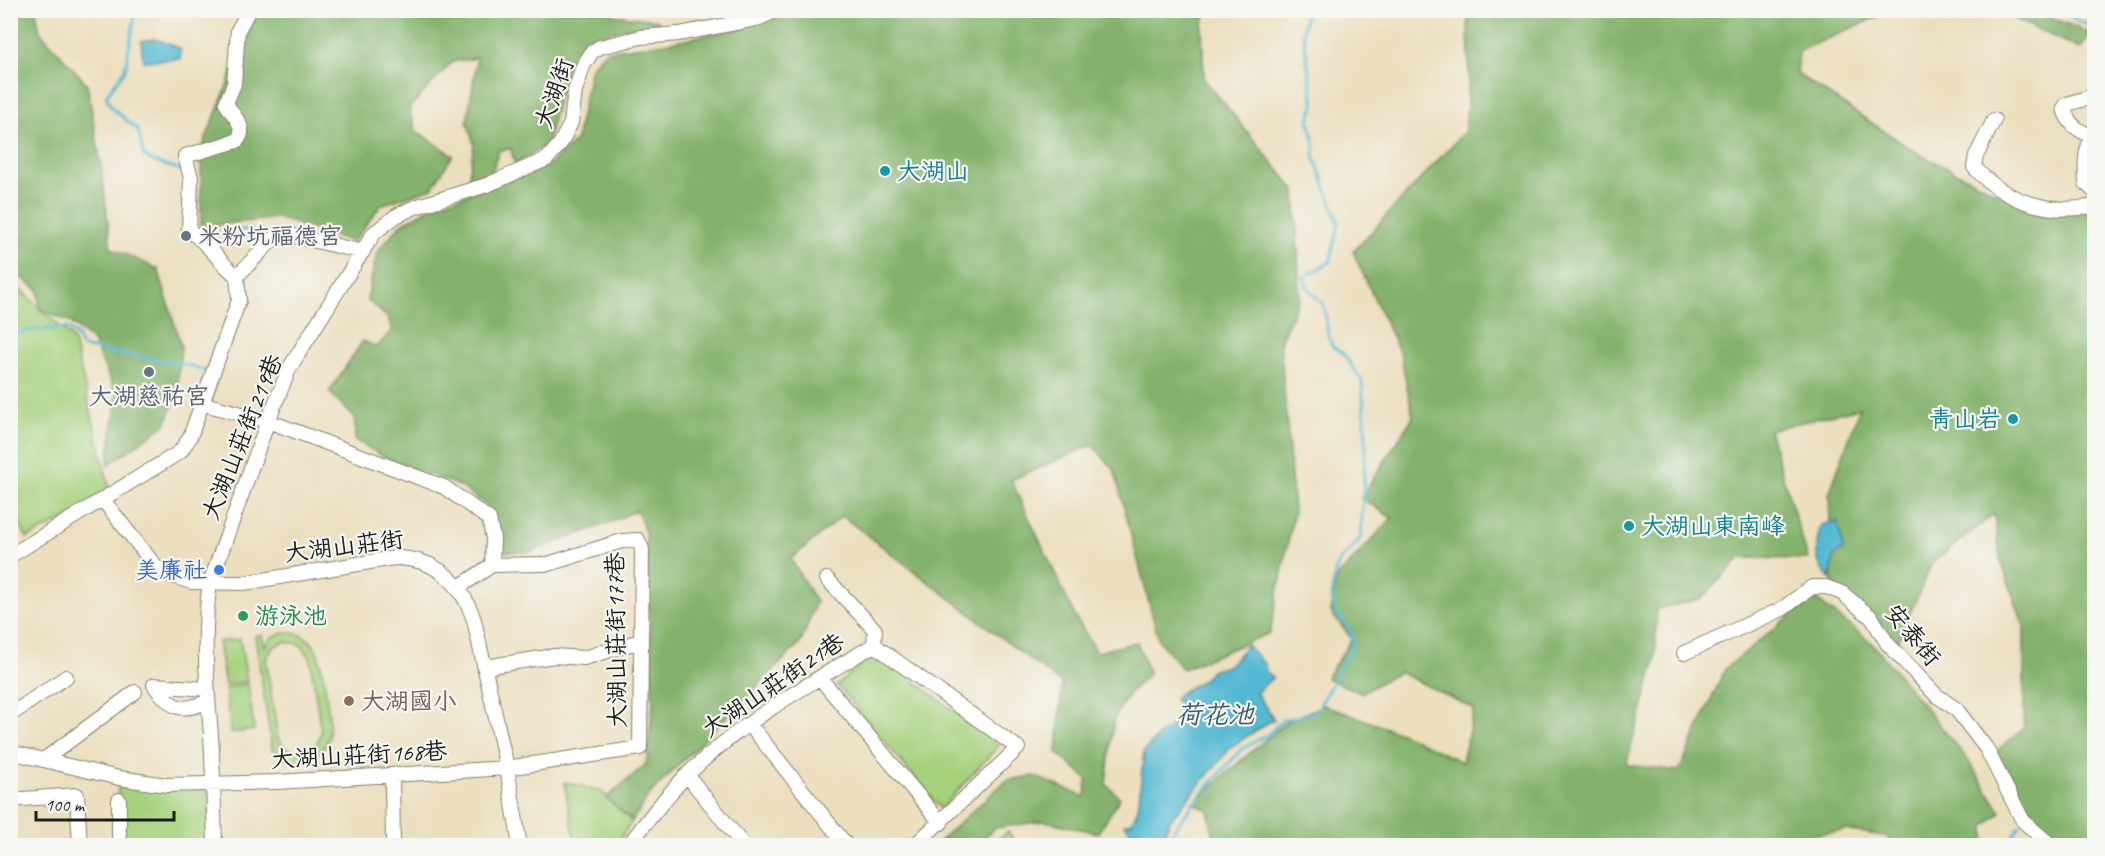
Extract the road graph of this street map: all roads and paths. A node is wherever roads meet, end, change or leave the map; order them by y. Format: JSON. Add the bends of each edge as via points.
{"nodes":[{"id":1,"x":249,"y":10,"type":"edge"},
{"id":2,"x":777,"y":10,"type":"edge"},
{"id":3,"x":2094,"y":96,"type":"edge"},
{"id":4,"x":1994,"y":120,"type":"dead end"},
{"id":5,"x":2093,"y":135,"type":"edge"},
{"id":6,"x":2094,"y":191,"type":"edge"},
{"id":7,"x":2094,"y":206,"type":"edge"},
{"id":8,"x":363,"y":252,"type":"junction"},
{"id":9,"x":237,"y":276,"type":"junction"},
{"id":10,"x":204,"y":404,"type":"junction"},
{"id":11,"x":268,"y":421,"type":"junction"},
{"id":12,"x":103,"y":500,"type":"junction"},
{"id":13,"x":10,"y":556,"type":"edge"},
{"id":14,"x":492,"y":565,"type":"junction"},
{"id":15,"x":826,"y":579,"type":"dead end"},
{"id":16,"x":210,"y":583,"type":"junction"},
{"id":17,"x":459,"y":587,"type":"junction"},
{"id":18,"x":640,"y":641,"type":"junction"},
{"id":19,"x":874,"y":645,"type":"junction"},
{"id":20,"x":1684,"y":653,"type":"dead end"},
{"id":21,"x":485,"y":667,"type":"junction"},
{"id":22,"x":66,"y":677,"type":"dead end"},
{"id":23,"x":820,"y":678,"type":"junction"},
{"id":24,"x":135,"y":692,"type":"dead end"},
{"id":25,"x":208,"y":695,"type":"junction"},
{"id":26,"x":10,"y":715,"type":"edge"},
{"id":27,"x":750,"y":725,"type":"junction"},
{"id":28,"x":640,"y":748,"type":"joint"},
{"id":29,"x":10,"y":752,"type":"edge"},
{"id":30,"x":45,"y":759,"type":"junction"},
{"id":31,"x":507,"y":768,"type":"junction"},
{"id":32,"x":687,"y":775,"type":"junction"},
{"id":33,"x":392,"y":776,"type":"junction"},
{"id":34,"x":214,"y":785,"type":"junction"},
{"id":35,"x":10,"y":800,"type":"edge"},
{"id":36,"x":119,"y":800,"type":"dead end"},
{"id":37,"x":941,"y":822,"type":"junction"},
{"id":38,"x":743,"y":845,"type":"edge"},
{"id":39,"x":80,"y":846,"type":"edge"},
{"id":40,"x":119,"y":846,"type":"edge"},
{"id":41,"x":214,"y":846,"type":"edge"},
{"id":42,"x":393,"y":846,"type":"edge"},
{"id":43,"x":520,"y":846,"type":"edge"},
{"id":44,"x":628,"y":846,"type":"edge"},
{"id":45,"x":847,"y":846,"type":"edge"},
{"id":46,"x":914,"y":846,"type":"edge"},
{"id":47,"x":2052,"y":846,"type":"edge"}],
"edges":[{"from":1,"to":9,"type":"street","via":[[238,30],[234,84],[226,103],[242,126],[241,137],[185,156],[190,178],[189,231],[203,239]]},
{"from":2,"to":8,"type":"street","name":"大湖街","via":[[757,19],[600,47],[583,66],[571,123],[547,159],[487,185],[396,216],[374,233]]},
{"from":3,"to":5,"type":"street","via":[[2064,108],[2075,128]]},
{"from":4,"to":7,"type":"street","via":[[1974,167],[1990,185],[2022,202],[2056,207]]},
{"from":5,"to":6,"type":"street","via":[[2085,167],[2086,183]]},
{"from":8,"to":9,"type":"street","via":[[277,235]]},
{"from":8,"to":11,"type":"street","name":"大湖山莊街219巷","via":[[290,367]]},
{"from":9,"to":10,"type":"street","via":[[239,300]]},
{"from":10,"to":11,"type":"street"},
{"from":10,"to":12,"type":"street","via":[[180,452]]},
{"from":11,"to":14,"type":"street","via":[[444,487],[489,519]]},
{"from":11,"to":16,"type":"street","name":"大湖山莊街219巷"},
{"from":12,"to":13,"type":"street"},
{"from":12,"to":16,"type":"street","name":"大湖山莊街","via":[[156,567],[173,576]]},
{"from":14,"to":17,"type":"street"},
{"from":14,"to":18,"type":"street","name":"大湖山莊街177巷","via":[[548,564],[622,541],[638,540],[642,549]]},
{"from":15,"to":19,"type":"street","via":[[875,630]]},
{"from":16,"to":17,"type":"street","name":"大湖山莊街","via":[[244,582],[352,563],[412,558],[443,570]]},
{"from":16,"to":25,"type":"street","name":"大湖山莊街219巷","via":[[206,606]]},
{"from":17,"to":21,"type":"street","name":"大湖山莊街","via":[[474,620]]},
{"from":18,"to":21,"type":"street","via":[[584,658],[554,656]]},
{"from":18,"to":28,"type":"street","name":"大湖山莊街177巷"},
{"from":19,"to":23,"type":"street","name":"大湖山莊街21巷"},
{"from":19,"to":37,"type":"street","via":[[1018,748]]},
{"from":20,"to":47,"type":"street","name":"安泰街","via":[[1782,609],[1812,587],[1842,593],[1872,618],[1887,643],[1936,695],[1956,709],[1986,748],[2023,821]]},
{"from":21,"to":31,"type":"street","name":"大湖山莊街"},
{"from":22,"to":26,"type":"street"},
{"from":23,"to":27,"type":"street","name":"大湖山莊街21巷"},
{"from":23,"to":37,"type":"street"},
{"from":24,"to":30,"type":"street"},
{"from":25,"to":25,"type":"street","via":[[193,708],[178,708],[165,700],[154,685]]},
{"from":25,"to":34,"type":"street","name":"大湖山莊街219巷"},
{"from":27,"to":32,"type":"street","name":"大湖山莊街21巷"},
{"from":27,"to":45,"type":"street"},
{"from":28,"to":31,"type":"street","name":"大湖山莊街168巷"},
{"from":29,"to":30,"type":"street","name":"大湖山莊街168巷"},
{"from":30,"to":34,"type":"street","name":"大湖山莊街168巷","via":[[119,778],[166,785]]},
{"from":31,"to":33,"type":"street","name":"大湖山莊街168巷"},
{"from":31,"to":43,"type":"street","name":"大湖山莊街"},
{"from":32,"to":38,"type":"street"},
{"from":32,"to":44,"type":"street","name":"大湖山莊街21巷"},
{"from":33,"to":34,"type":"street","name":"大湖山莊街168巷"},
{"from":33,"to":42,"type":"street"},
{"from":34,"to":41,"type":"street","name":"大湖山莊街219巷"},
{"from":35,"to":39,"type":"street","via":[[77,795]]},
{"from":36,"to":40,"type":"street"},
{"from":37,"to":46,"type":"street"}]}
